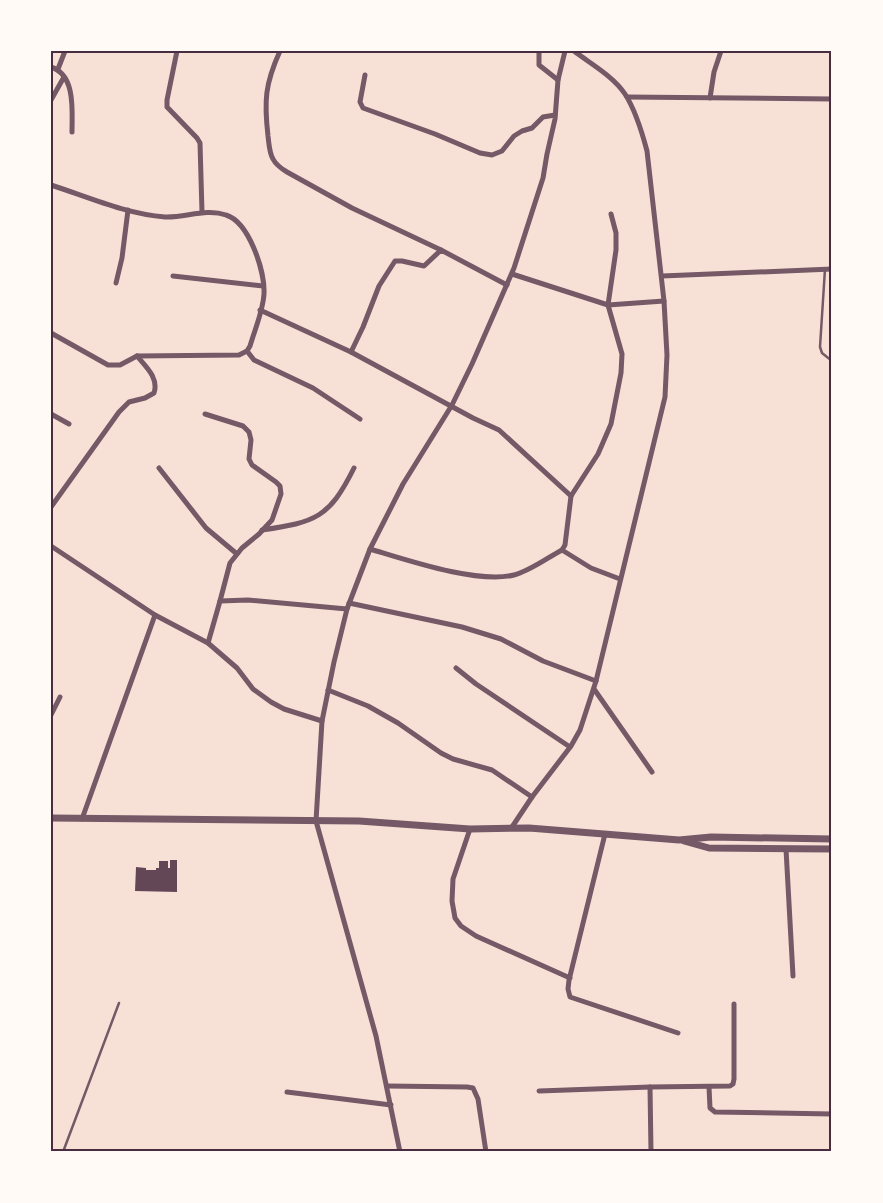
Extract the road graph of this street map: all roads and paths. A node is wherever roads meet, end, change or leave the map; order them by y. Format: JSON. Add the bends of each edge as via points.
{"nodes":[{"id":1,"x":65,"y":51,"type":"edge"},
{"id":2,"x":177,"y":51,"type":"edge"},
{"id":3,"x":280,"y":51,"type":"edge"},
{"id":4,"x":539,"y":51,"type":"edge"},
{"id":5,"x":565,"y":51,"type":"edge"},
{"id":6,"x":574,"y":51,"type":"edge"},
{"id":7,"x":721,"y":51,"type":"edge"},
{"id":8,"x":51,"y":67,"type":"edge"},
{"id":9,"x":58,"y":69,"type":"junction"},
{"id":10,"x":365,"y":75,"type":"dead end"},
{"id":11,"x":64,"y":77,"type":"junction"},
{"id":12,"x":558,"y":80,"type":"junction"},
{"id":13,"x":627,"y":97,"type":"junction"},
{"id":14,"x":710,"y":98,"type":"junction"},
{"id":15,"x":832,"y":99,"type":"edge"},
{"id":16,"x":51,"y":100,"type":"edge"},
{"id":17,"x":555,"y":117,"type":"junction"},
{"id":18,"x":72,"y":132,"type":"dead end"},
{"id":19,"x":51,"y":185,"type":"edge"},
{"id":20,"x":128,"y":210,"type":"junction"},
{"id":21,"x":202,"y":212,"type":"junction"},
{"id":22,"x":611,"y":214,"type":"dead end"},
{"id":23,"x":440,"y":250,"type":"junction"},
{"id":24,"x":832,"y":269,"type":"edge"},
{"id":25,"x":825,"y":270,"type":"junction"},
{"id":26,"x":512,"y":274,"type":"junction"},
{"id":27,"x":173,"y":276,"type":"dead end"},
{"id":28,"x":662,"y":276,"type":"junction"},
{"id":29,"x":116,"y":283,"type":"dead end"},
{"id":30,"x":507,"y":285,"type":"junction"},
{"id":31,"x":263,"y":286,"type":"junction"},
{"id":32,"x":664,"y":302,"type":"junction"},
{"id":33,"x":608,"y":305,"type":"junction"},
{"id":34,"x":260,"y":310,"type":"junction"},
{"id":35,"x":51,"y":333,"type":"edge"},
{"id":36,"x":247,"y":351,"type":"junction"},
{"id":37,"x":351,"y":352,"type":"junction"},
{"id":38,"x":137,"y":356,"type":"junction"},
{"id":39,"x":832,"y":361,"type":"edge"},
{"id":40,"x":452,"y":405,"type":"junction"},
{"id":41,"x":51,"y":414,"type":"edge"},
{"id":42,"x":205,"y":414,"type":"dead end"},
{"id":43,"x":360,"y":419,"type":"dead end"},
{"id":44,"x":69,"y":424,"type":"dead end"},
{"id":45,"x":159,"y":468,"type":"dead end"},
{"id":46,"x":354,"y":468,"type":"dead end"},
{"id":47,"x":571,"y":496,"type":"junction"},
{"id":48,"x":51,"y":507,"type":"edge"},
{"id":49,"x":262,"y":530,"type":"junction"},
{"id":50,"x":51,"y":546,"type":"edge"},
{"id":51,"x":370,"y":549,"type":"junction"},
{"id":52,"x":562,"y":550,"type":"junction"},
{"id":53,"x":238,"y":554,"type":"junction"},
{"id":54,"x":620,"y":579,"type":"junction"},
{"id":55,"x":220,"y":601,"type":"junction"},
{"id":56,"x":349,"y":603,"type":"junction"},
{"id":57,"x":347,"y":609,"type":"junction"},
{"id":58,"x":155,"y":615,"type":"junction"},
{"id":59,"x":208,"y":642,"type":"junction"},
{"id":60,"x":456,"y":668,"type":"dead end"},
{"id":61,"x":596,"y":680,"type":"junction"},
{"id":62,"x":594,"y":689,"type":"junction"},
{"id":63,"x":328,"y":690,"type":"junction"},
{"id":64,"x":60,"y":697,"type":"dead end"},
{"id":65,"x":51,"y":715,"type":"edge"},
{"id":66,"x":322,"y":721,"type":"junction"},
{"id":67,"x":570,"y":746,"type":"junction"},
{"id":68,"x":652,"y":772,"type":"dead end"},
{"id":69,"x":532,"y":797,"type":"junction"},
{"id":70,"x":51,"y":818,"type":"edge"},
{"id":71,"x":82,"y":818,"type":"junction"},
{"id":72,"x":316,"y":820,"type":"junction"},
{"id":73,"x":512,"y":827,"type":"junction"},
{"id":74,"x":470,"y":829,"type":"junction"},
{"id":75,"x":605,"y":834,"type":"junction"},
{"id":76,"x":832,"y":839,"type":"edge"},
{"id":77,"x":679,"y":840,"type":"junction"},
{"id":78,"x":786,"y":849,"type":"junction"},
{"id":79,"x":832,"y":849,"type":"edge"},
{"id":80,"x":793,"y":976,"type":"dead end"},
{"id":81,"x":570,"y":978,"type":"junction"},
{"id":82,"x":119,"y":1003,"type":"dead end"},
{"id":83,"x":734,"y":1004,"type":"dead end"},
{"id":84,"x":678,"y":1033,"type":"dead end"},
{"id":85,"x":387,"y":1086,"type":"junction"},
{"id":86,"x":650,"y":1087,"type":"junction"},
{"id":87,"x":710,"y":1087,"type":"junction"},
{"id":88,"x":539,"y":1091,"type":"dead end"},
{"id":89,"x":287,"y":1092,"type":"dead end"},
{"id":90,"x":391,"y":1106,"type":"junction"},
{"id":91,"x":832,"y":1114,"type":"edge"},
{"id":92,"x":63,"y":1152,"type":"edge"},
{"id":93,"x":400,"y":1152,"type":"edge"},
{"id":94,"x":486,"y":1152,"type":"edge"},
{"id":95,"x":651,"y":1152,"type":"edge"}],
"edges":[{"from":1,"to":9,"type":"street"},
{"from":2,"to":21,"type":"street","via":[[167,107],[200,143]]},
{"from":3,"to":23,"type":"street","via":[[266,93],[272,159],[287,172],[352,208]]},
{"from":4,"to":12,"type":"street","via":[[539,65]]},
{"from":5,"to":12,"type":"street"},
{"from":6,"to":13,"type":"street","via":[[606,75]]},
{"from":7,"to":14,"type":"street"},
{"from":8,"to":9,"type":"street"},
{"from":9,"to":11,"type":"street"},
{"from":10,"to":17,"type":"street","via":[[360,102],[363,108],[480,153],[492,155],[502,151],[514,136],[532,128],[543,116]]},
{"from":11,"to":16,"type":"street"},
{"from":11,"to":18,"type":"street","via":[[71,95]]},
{"from":12,"to":17,"type":"street"},
{"from":13,"to":14,"type":"street"},
{"from":13,"to":28,"type":"street","via":[[647,151]]},
{"from":14,"to":15,"type":"street"},
{"from":17,"to":26,"type":"street","via":[[543,178]]},
{"from":19,"to":20,"type":"street"},
{"from":20,"to":21,"type":"street","via":[[166,217]]},
{"from":20,"to":29,"type":"street"},
{"from":21,"to":31,"type":"street","via":[[226,215],[237,220],[246,230],[257,256]]},
{"from":22,"to":33,"type":"street","via":[[616,250]]},
{"from":23,"to":30,"type":"street"},
{"from":23,"to":37,"type":"street","via":[[424,266],[395,262],[379,286]]},
{"from":24,"to":25,"type":"street"},
{"from":25,"to":28,"type":"street"},
{"from":25,"to":39,"type":"lane","via":[[820,347]]},
{"from":26,"to":30,"type":"street"},
{"from":26,"to":33,"type":"street"},
{"from":27,"to":31,"type":"street"},
{"from":28,"to":32,"type":"street"},
{"from":30,"to":40,"type":"street"},
{"from":31,"to":34,"type":"street"},
{"from":32,"to":33,"type":"street"},
{"from":32,"to":54,"type":"street","via":[[665,397]]},
{"from":33,"to":47,"type":"street","via":[[622,354],[618,392],[598,454]]},
{"from":34,"to":36,"type":"street"},
{"from":34,"to":37,"type":"street"},
{"from":35,"to":38,"type":"street","via":[[108,365],[120,365]]},
{"from":36,"to":38,"type":"street","via":[[239,355]]},
{"from":36,"to":43,"type":"street","via":[[254,360],[313,388]]},
{"from":37,"to":40,"type":"street"},
{"from":38,"to":48,"type":"street","via":[[154,378],[154,393],[129,402],[118,412]]},
{"from":40,"to":47,"type":"street","via":[[500,430]]},
{"from":40,"to":51,"type":"street","via":[[403,484]]},
{"from":41,"to":44,"type":"street"},
{"from":42,"to":49,"type":"street","via":[[244,426],[251,440],[249,459],[252,465],[280,486],[281,494],[272,520]]},
{"from":45,"to":53,"type":"street","via":[[206,528]]},
{"from":46,"to":49,"type":"street","via":[[342,492],[329,508],[311,520]]},
{"from":47,"to":52,"type":"street"},
{"from":49,"to":53,"type":"street"},
{"from":50,"to":58,"type":"street"},
{"from":51,"to":52,"type":"street","via":[[480,577],[514,575]]},
{"from":51,"to":56,"type":"street"},
{"from":52,"to":54,"type":"street","via":[[591,568]]},
{"from":53,"to":55,"type":"street","via":[[230,563]]},
{"from":54,"to":61,"type":"street"},
{"from":55,"to":57,"type":"street","via":[[248,600]]},
{"from":55,"to":59,"type":"street"},
{"from":56,"to":57,"type":"street"},
{"from":56,"to":61,"type":"street","via":[[462,627],[501,639],[543,661]]},
{"from":57,"to":63,"type":"street"},
{"from":58,"to":59,"type":"street"},
{"from":58,"to":71,"type":"street"},
{"from":59,"to":66,"type":"street","via":[[270,702]]},
{"from":60,"to":67,"type":"street"},
{"from":61,"to":62,"type":"street"},
{"from":62,"to":67,"type":"street","via":[[580,730]]},
{"from":62,"to":68,"type":"street"},
{"from":63,"to":66,"type":"street"},
{"from":63,"to":69,"type":"street","via":[[368,706],[453,759],[492,770]]},
{"from":64,"to":65,"type":"street"},
{"from":66,"to":72,"type":"street"},
{"from":67,"to":69,"type":"street"},
{"from":69,"to":73,"type":"street"},
{"from":70,"to":71,"type":"street"},
{"from":71,"to":72,"type":"street"},
{"from":72,"to":74,"type":"street"},
{"from":72,"to":85,"type":"street"},
{"from":73,"to":74,"type":"street"},
{"from":73,"to":75,"type":"street"},
{"from":74,"to":81,"type":"street","via":[[451,887],[455,918],[460,926]]},
{"from":75,"to":77,"type":"street"},
{"from":75,"to":81,"type":"street"},
{"from":76,"to":77,"type":"street","via":[[710,837]]},
{"from":77,"to":78,"type":"street","via":[[709,848]]},
{"from":78,"to":79,"type":"street"},
{"from":78,"to":80,"type":"street"},
{"from":81,"to":84,"type":"street","via":[[570,998]]},
{"from":82,"to":92,"type":"lane"},
{"from":83,"to":87,"type":"street","via":[[733,1084]]},
{"from":85,"to":90,"type":"street"},
{"from":85,"to":94,"type":"street","via":[[473,1088],[478,1099]]},
{"from":86,"to":87,"type":"street"},
{"from":86,"to":88,"type":"street"},
{"from":86,"to":95,"type":"street"},
{"from":87,"to":91,"type":"street","via":[[710,1108],[715,1112]]},
{"from":89,"to":90,"type":"street"},
{"from":90,"to":93,"type":"street"}]}
